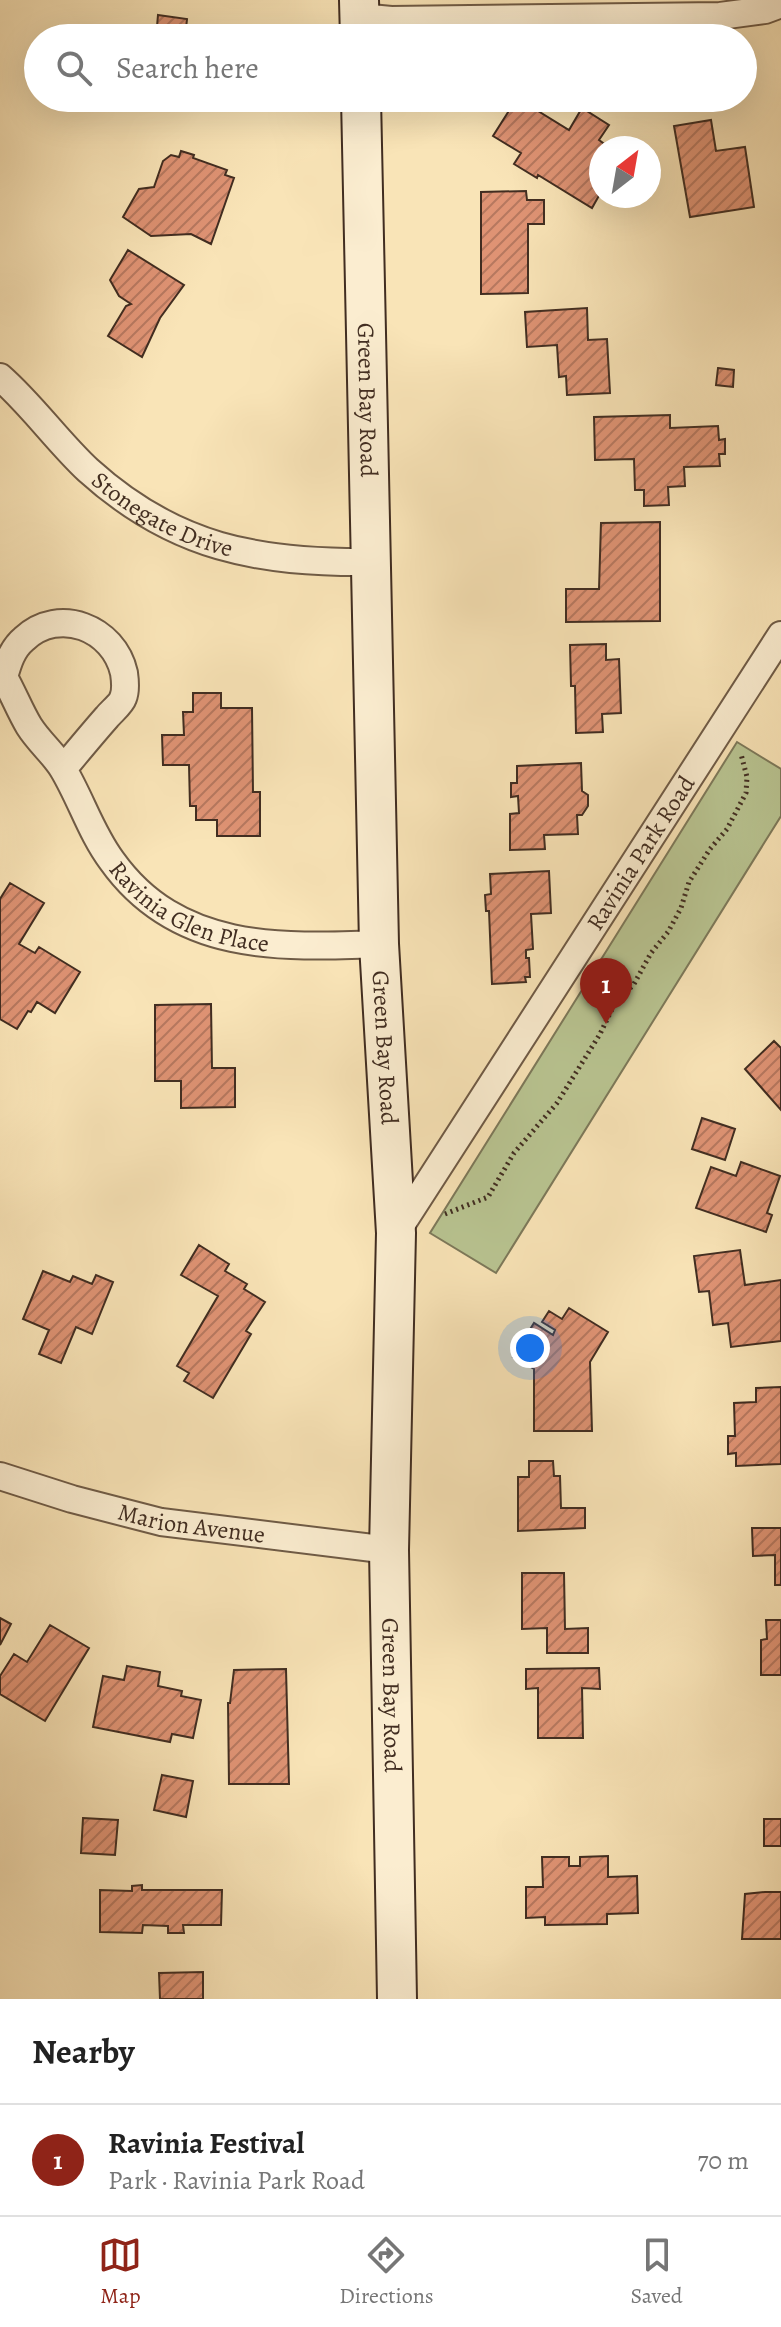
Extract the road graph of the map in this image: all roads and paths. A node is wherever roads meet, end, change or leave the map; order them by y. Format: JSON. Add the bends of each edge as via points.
{"nodes":[{"id":1,"x":781,"y":4,"type":"edge"},
{"id":2,"x":360,"y":18,"type":"edge"},
{"id":3,"x":361,"y":112,"type":"edge"},
{"id":4,"x":0,"y":377,"type":"edge"},
{"id":5,"x":370,"y":562,"type":"junction"},
{"id":6,"x":781,"y":635,"type":"edge"},
{"id":7,"x":723,"y":726,"type":"junction"},
{"id":8,"x":63,"y":769,"type":"junction"},
{"id":9,"x":379,"y":944,"type":"junction"},
{"id":10,"x":436,"y":1216,"type":"dead end"},
{"id":11,"x":396,"y":1233,"type":"junction"},
{"id":12,"x":0,"y":1476,"type":"edge"},
{"id":13,"x":389,"y":1550,"type":"junction"},
{"id":14,"x":397,"y":1999,"type":"edge"}],
"edges":[{"from":1,"to":2,"type":"street","via":[[720,16]]},
{"from":3,"to":5,"type":"main road","name":"Green Bay Road"},
{"from":4,"to":5,"type":"street","name":"Stonegate Drive","via":[[87,469],[136,509],[188,536],[245,554],[317,563]]},
{"from":5,"to":9,"type":"main road","name":"Green Bay Road"},
{"from":6,"to":7,"type":"street","name":"Ravinia Park Road"},
{"from":7,"to":10,"type":"path","via":[[744,760],[746,793],[689,882],[668,932],[614,1005],[557,1103],[514,1153],[488,1197]]},
{"from":7,"to":11,"type":"street","name":"Ravinia Park Road"},
{"from":8,"to":8,"type":"street","name":"Ravinia Glen Place","via":[[123,698],[125,680],[121,661],[105,639],[81,625],[60,623],[22,640],[4,677],[30,727]]},
{"from":8,"to":9,"type":"street","name":"Ravinia Glen Place","via":[[112,863],[177,921],[247,942]]},
{"from":9,"to":11,"type":"main road","name":"Green Bay Road"},
{"from":11,"to":13,"type":"main road","name":"Green Bay Road"},
{"from":12,"to":13,"type":"street","name":"Marion Avenue","via":[[161,1522]]},
{"from":13,"to":14,"type":"main road","name":"Green Bay Road"}]}
